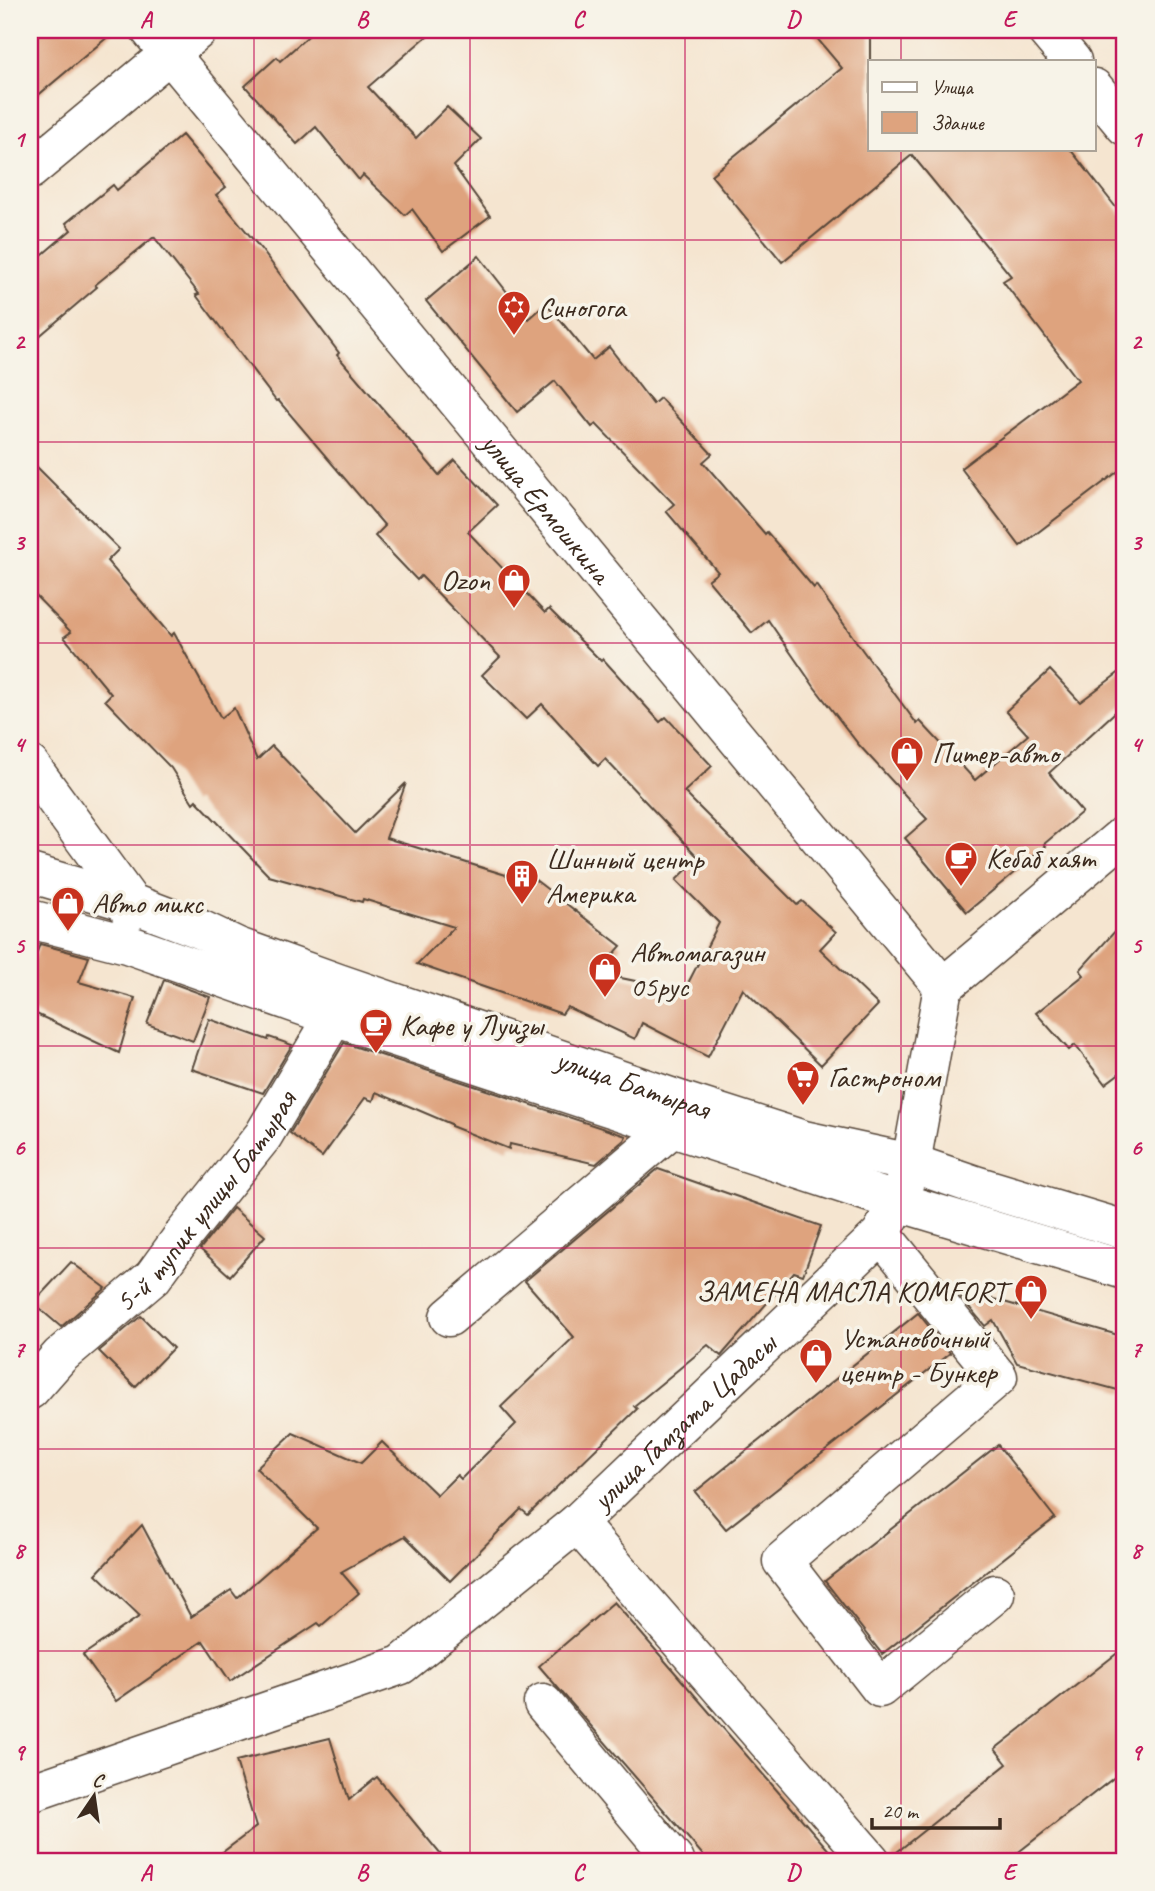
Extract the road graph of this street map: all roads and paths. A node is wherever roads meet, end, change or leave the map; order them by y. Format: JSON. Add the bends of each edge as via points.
{"nodes":[{"id":1,"x":1046,"y":30,"type":"edge"},
{"id":2,"x":173,"y":38,"type":"edge"},
{"id":3,"x":1071,"y":60,"type":"edge"},
{"id":4,"x":1096,"y":90,"type":"edge"},
{"id":5,"x":1125,"y":126,"type":"edge"},
{"id":6,"x":30,"y":170,"type":"edge"},
{"id":7,"x":30,"y":765,"type":"edge"},
{"id":8,"x":1125,"y":834,"type":"edge"},
{"id":9,"x":31,"y":878,"type":"edge"},
{"id":10,"x":131,"y":902,"type":"junction"},
{"id":11,"x":30,"y":919,"type":"edge"},
{"id":12,"x":127,"y":944,"type":"junction"},
{"id":13,"x":943,"y":987,"type":"junction"},
{"id":14,"x":336,"y":1000,"type":"junction"},
{"id":15,"x":677,"y":1114,"type":"junction"},
{"id":16,"x":911,"y":1163,"type":"junction"},
{"id":17,"x":889,"y":1218,"type":"junction"},
{"id":18,"x":1125,"y":1230,"type":"edge"},
{"id":19,"x":1125,"y":1270,"type":"edge"},
{"id":20,"x":449,"y":1317,"type":"dead end"},
{"id":21,"x":30,"y":1390,"type":"edge"},
{"id":22,"x":577,"y":1523,"type":"junction"},
{"id":23,"x":995,"y":1594,"type":"dead end"},
{"id":24,"x":543,"y":1703,"type":"dead end"},
{"id":25,"x":30,"y":1793,"type":"edge"},
{"id":26,"x":675,"y":1861,"type":"edge"},
{"id":27,"x":871,"y":1861,"type":"edge"}],
"edges":[{"from":1,"to":3,"type":"street"},
{"from":2,"to":6,"type":"street"},
{"from":2,"to":13,"type":"street","name":"улица Ермошкина"},
{"from":4,"to":5,"type":"street"},
{"from":7,"to":10,"type":"street"},
{"from":8,"to":13,"type":"street"},
{"from":9,"to":10,"type":"street","name":"улица Батырая"},
{"from":10,"to":12,"type":"street"},
{"from":10,"to":14,"type":"street","name":"улица Батырая","via":[[238,947]]},
{"from":11,"to":12,"type":"street","name":"улица Батырая"},
{"from":12,"to":14,"type":"street","name":"улица Батырая"},
{"from":13,"to":16,"type":"street","name":"улица Гамзата Цадасы"},
{"from":14,"to":15,"type":"street","name":"улица Батырая"},
{"from":14,"to":21,"type":"street","name":"5-й тупик улицы Батырая","via":[[263,1136],[153,1277],[60,1356]]},
{"from":15,"to":16,"type":"street","name":"улица Батырая"},
{"from":15,"to":17,"type":"street","name":"улица Батырая"},
{"from":15,"to":20,"type":"street"},
{"from":16,"to":17,"type":"street","name":"улица Гамзата Цадасы"},
{"from":16,"to":18,"type":"street","name":"улица Батырая"},
{"from":17,"to":19,"type":"street","name":"улица Батырая"},
{"from":17,"to":22,"type":"street","name":"улица Гамзата Цадасы"},
{"from":17,"to":23,"type":"street","via":[[998,1377],[782,1561],[880,1688]]},
{"from":22,"to":25,"type":"street","name":"улица Гамзата Цадасы","via":[[401,1665]]},
{"from":22,"to":27,"type":"street"},
{"from":24,"to":26,"type":"street"}]}
